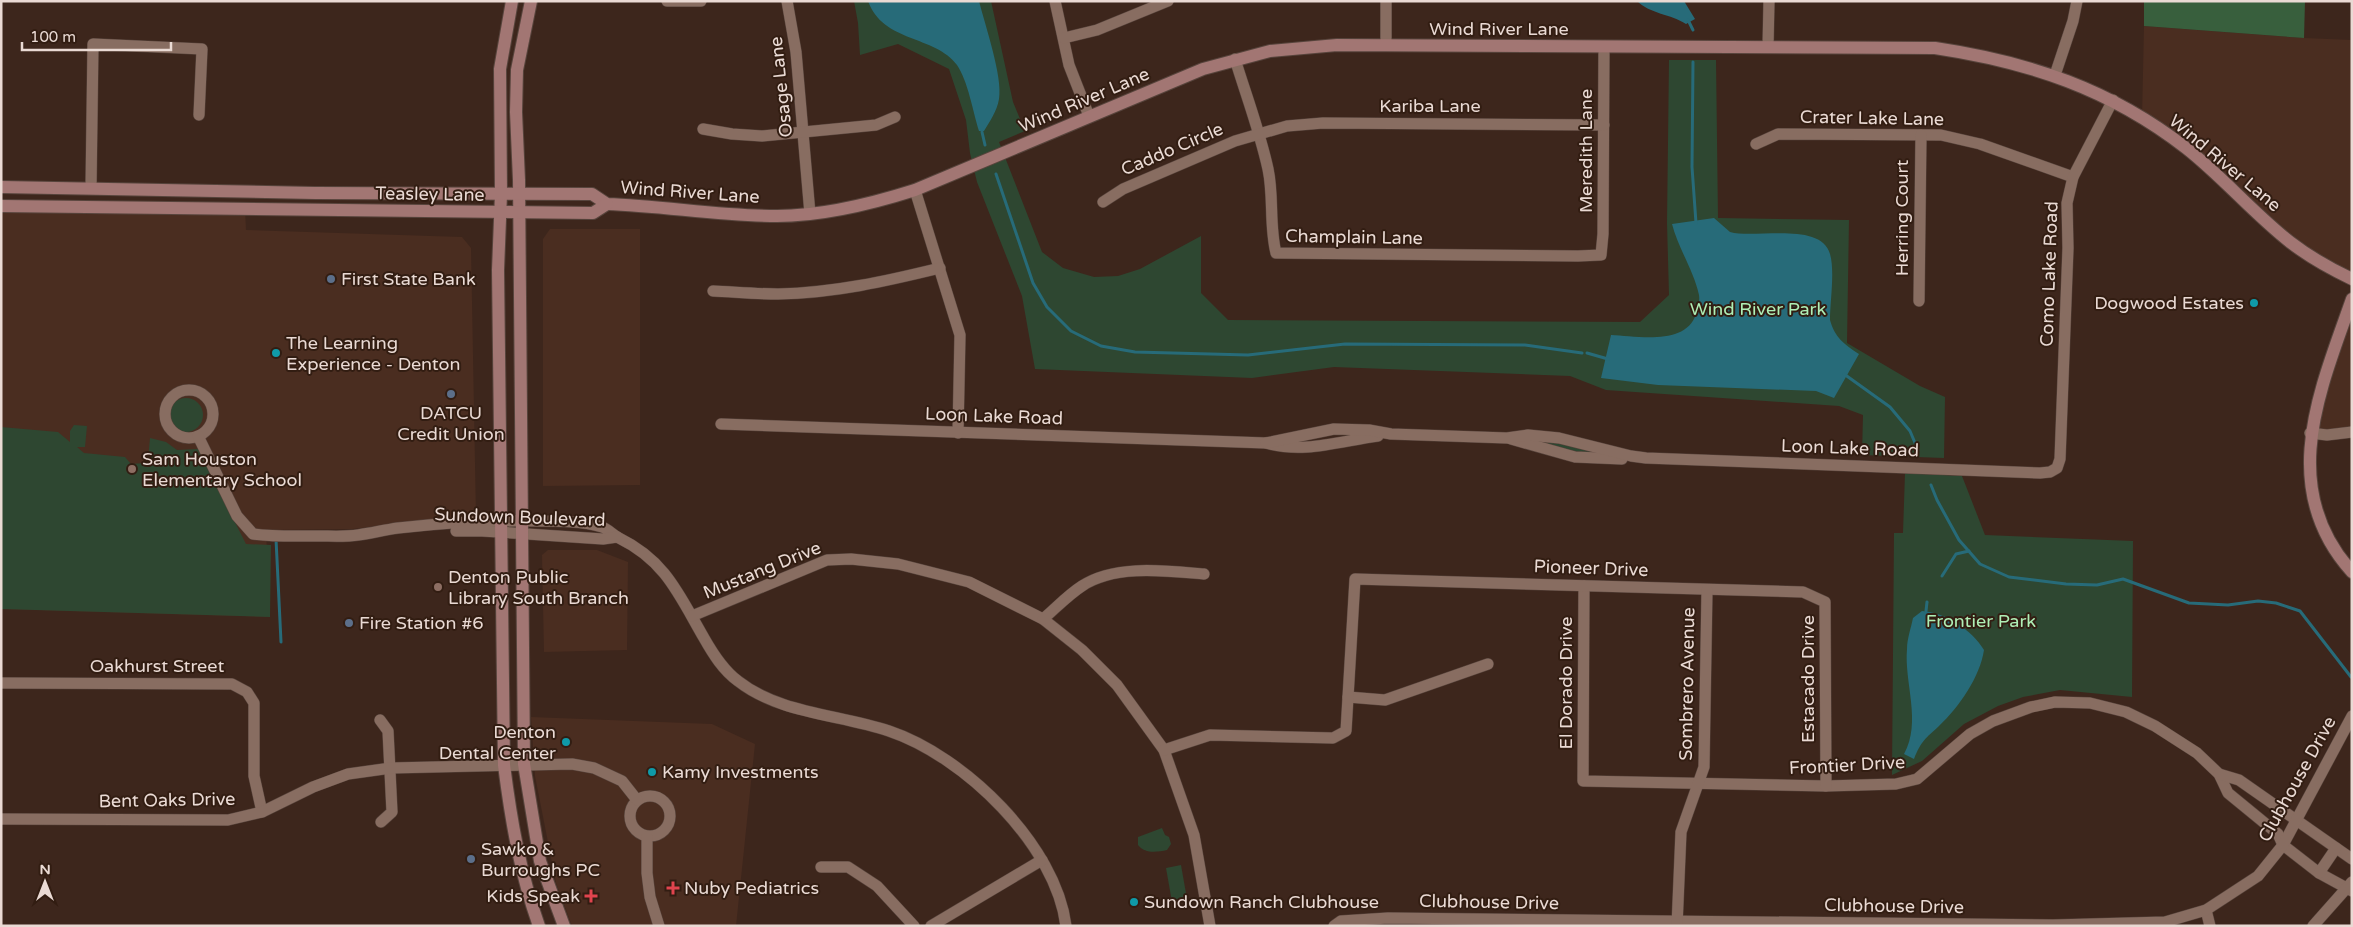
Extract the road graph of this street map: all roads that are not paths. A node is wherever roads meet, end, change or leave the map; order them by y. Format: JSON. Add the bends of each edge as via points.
{"nodes":[{"id":1,"x":512,"y":1,"type":"edge"},
{"id":2,"x":531,"y":1,"type":"edge"},
{"id":3,"x":668,"y":1,"type":"edge"},
{"id":4,"x":701,"y":1,"type":"edge"},
{"id":5,"x":787,"y":1,"type":"edge"},
{"id":6,"x":1055,"y":1,"type":"edge"},
{"id":7,"x":1168,"y":1,"type":"edge"},
{"id":8,"x":1386,"y":1,"type":"edge"},
{"id":9,"x":1769,"y":1,"type":"edge"},
{"id":10,"x":2077,"y":1,"type":"edge"},
{"id":11,"x":1064,"y":38,"type":"junction"},
{"id":12,"x":1386,"y":46,"type":"junction"},
{"id":13,"x":1604,"y":47,"type":"junction"},
{"id":14,"x":1768,"y":47,"type":"junction"},
{"id":15,"x":1235,"y":59,"type":"junction"},
{"id":16,"x":2055,"y":75,"type":"junction"},
{"id":17,"x":2113,"y":100,"type":"junction"},
{"id":18,"x":199,"y":114,"type":"dead end"},
{"id":19,"x":1089,"y":116,"type":"junction"},
{"id":20,"x":895,"y":118,"type":"dead end"},
{"id":21,"x":1604,"y":125,"type":"junction"},
{"id":22,"x":703,"y":129,"type":"dead end"},
{"id":23,"x":803,"y":131,"type":"junction"},
{"id":24,"x":1257,"y":134,"type":"junction"},
{"id":25,"x":1921,"y":135,"type":"junction"},
{"id":26,"x":1756,"y":144,"type":"dead end"},
{"id":27,"x":2073,"y":177,"type":"junction"},
{"id":28,"x":1,"y":187,"type":"edge"},
{"id":29,"x":91,"y":188,"type":"junction"},
{"id":30,"x":183,"y":190,"type":"junction"},
{"id":31,"x":915,"y":190,"type":"junction"},
{"id":32,"x":315,"y":193,"type":"junction"},
{"id":33,"x":501,"y":194,"type":"junction"},
{"id":34,"x":518,"y":194,"type":"junction"},
{"id":35,"x":1103,"y":202,"type":"dead end"},
{"id":36,"x":607,"y":204,"type":"junction"},
{"id":37,"x":1,"y":206,"type":"edge"},
{"id":38,"x":194,"y":208,"type":"junction"},
{"id":39,"x":314,"y":210,"type":"junction"},
{"id":40,"x":500,"y":212,"type":"junction"},
{"id":41,"x":519,"y":213,"type":"junction"},
{"id":42,"x":810,"y":214,"type":"junction"},
{"id":43,"x":1600,"y":255,"type":"joint"},
{"id":44,"x":940,"y":268,"type":"junction"},
{"id":45,"x":2352,"y":279,"type":"edge"},
{"id":46,"x":713,"y":291,"type":"dead end"},
{"id":47,"x":2352,"y":299,"type":"edge"},
{"id":48,"x":1920,"y":301,"type":"dead end"},
{"id":49,"x":721,"y":424,"type":"dead end"},
{"id":50,"x":2352,"y":432,"type":"edge"},
{"id":51,"x":958,"y":433,"type":"junction"},
{"id":52,"x":2310,"y":433,"type":"junction"},
{"id":53,"x":198,"y":436,"type":"junction"},
{"id":54,"x":2060,"y":459,"type":"joint"},
{"id":55,"x":500,"y":526,"type":"junction"},
{"id":56,"x":521,"y":526,"type":"junction"},
{"id":57,"x":2352,"y":572,"type":"edge"},
{"id":58,"x":1204,"y":574,"type":"dead end"},
{"id":59,"x":1584,"y":586,"type":"junction"},
{"id":60,"x":1707,"y":590,"type":"junction"},
{"id":61,"x":1825,"y":602,"type":"joint"},
{"id":62,"x":692,"y":616,"type":"junction"},
{"id":63,"x":1043,"y":619,"type":"junction"},
{"id":64,"x":1488,"y":664,"type":"dead end"},
{"id":65,"x":1,"y":683,"type":"edge"},
{"id":66,"x":1348,"y":697,"type":"junction"},
{"id":67,"x":2352,"y":716,"type":"edge"},
{"id":68,"x":380,"y":720,"type":"dead end"},
{"id":69,"x":1164,"y":750,"type":"junction"},
{"id":70,"x":524,"y":764,"type":"junction"},
{"id":71,"x":504,"y":765,"type":"junction"},
{"id":72,"x":391,"y":768,"type":"junction"},
{"id":73,"x":2220,"y":774,"type":"junction"},
{"id":74,"x":1583,"y":781,"type":"joint"},
{"id":75,"x":1697,"y":784,"type":"junction"},
{"id":76,"x":1826,"y":786,"type":"junction"},
{"id":77,"x":637,"y":800,"type":"junction"},
{"id":78,"x":262,"y":812,"type":"junction"},
{"id":79,"x":1,"y":818,"type":"edge"},
{"id":80,"x":2296,"y":821,"type":"junction"},
{"id":81,"x":381,"y":822,"type":"dead end"},
{"id":82,"x":647,"y":837,"type":"junction"},
{"id":83,"x":2283,"y":845,"type":"junction"},
{"id":84,"x":2336,"y":848,"type":"junction"},
{"id":85,"x":2352,"y":859,"type":"edge"},
{"id":86,"x":1042,"y":860,"type":"junction"},
{"id":87,"x":821,"y":867,"type":"dead end"},
{"id":88,"x":2319,"y":872,"type":"junction"},
{"id":89,"x":2350,"y":887,"type":"edge"},
{"id":90,"x":2206,"y":910,"type":"junction"},
{"id":91,"x":1677,"y":924,"type":"edge"},
{"id":92,"x":2053,"y":925,"type":"edge"},
{"id":93,"x":539,"y":926,"type":"edge"},
{"id":94,"x":564,"y":926,"type":"edge"},
{"id":95,"x":659,"y":926,"type":"edge"},
{"id":96,"x":914,"y":926,"type":"edge"},
{"id":97,"x":931,"y":926,"type":"edge"},
{"id":98,"x":1066,"y":926,"type":"edge"},
{"id":99,"x":1210,"y":926,"type":"edge"},
{"id":100,"x":1334,"y":926,"type":"edge"},
{"id":101,"x":2210,"y":926,"type":"edge"},
{"id":102,"x":2313,"y":926,"type":"edge"}],
"edges":[{"from":1,"to":33,"type":"main road","via":[[500,69]]},
{"from":2,"to":34,"type":"main road","via":[[517,70]]},
{"from":3,"to":4,"type":"street"},
{"from":5,"to":23,"type":"street","name":"Osage Lane","via":[[796,52]]},
{"from":6,"to":11,"type":"street"},
{"from":7,"to":11,"type":"street","via":[[1097,30]]},
{"from":8,"to":12,"type":"street"},
{"from":9,"to":14,"type":"street"},
{"from":10,"to":16,"type":"street"},
{"from":11,"to":19,"type":"street","via":[[1076,85]]},
{"from":12,"to":13,"type":"main road","name":"Wind River Lane"},
{"from":12,"to":15,"type":"main road","name":"Wind River Lane","via":[[1303,48]]},
{"from":13,"to":14,"type":"main road","name":"Wind River Lane"},
{"from":13,"to":21,"type":"street","name":"Meredith Lane"},
{"from":14,"to":16,"type":"main road","name":"Wind River Lane","via":[[1935,48],[2008,61]]},
{"from":15,"to":19,"type":"main road","name":"Wind River Lane","via":[[1161,85]]},
{"from":15,"to":24,"type":"street","name":"Champlain Lane"},
{"from":16,"to":17,"type":"main road","name":"Wind River Lane"},
{"from":17,"to":27,"type":"street","name":"Como Lake Road"},
{"from":17,"to":45,"type":"main road","name":"Wind River Lane","via":[[2185,148],[2290,242]]},
{"from":18,"to":29,"type":"street","via":[[202,49],[93,44]]},
{"from":19,"to":31,"type":"main road","name":"Wind River Lane"},
{"from":20,"to":23,"type":"street","via":[[876,125]]},
{"from":21,"to":24,"type":"street","name":"Kariba Lane","via":[[1323,123],[1287,126]]},
{"from":21,"to":43,"type":"street","name":"Meredith Lane"},
{"from":22,"to":23,"type":"street","via":[[762,136]]},
{"from":23,"to":42,"type":"street","name":"Osage Lane"},
{"from":24,"to":35,"type":"street","name":"Caddo Circle","via":[[1123,189]]},
{"from":24,"to":43,"type":"street","name":"Champlain Lane","via":[[1268,169],[1271,234],[1276,253]]},
{"from":25,"to":26,"type":"street","name":"Crater Lake Lane","via":[[1778,134]]},
{"from":25,"to":27,"type":"street","name":"Crater Lake Lane","via":[[1941,135],[1973,142]]},
{"from":25,"to":48,"type":"street","name":"Herring Court"},
{"from":27,"to":54,"type":"street","name":"Como Lake Road","via":[[2067,203]]},
{"from":28,"to":29,"type":"main road","name":"Teasley Lane"},
{"from":29,"to":30,"type":"main road","name":"Teasley Lane"},
{"from":30,"to":32,"type":"main road","name":"Teasley Lane"},
{"from":30,"to":38,"type":"main road"},
{"from":31,"to":42,"type":"main road","name":"Wind River Lane"},
{"from":31,"to":44,"type":"street"},
{"from":32,"to":33,"type":"main road","name":"Teasley Lane"},
{"from":32,"to":39,"type":"main road"},
{"from":33,"to":34,"type":"main road","name":"Teasley Lane"},
{"from":33,"to":40,"type":"main road"},
{"from":34,"to":36,"type":"main road","name":"Wind River Lane","via":[[592,194]]},
{"from":34,"to":41,"type":"main road"},
{"from":36,"to":41,"type":"main road","name":"Wind River Lane","via":[[593,213]]},
{"from":36,"to":42,"type":"main road","name":"Wind River Lane","via":[[749,215]]},
{"from":37,"to":38,"type":"main road","name":"Teasley Lane"},
{"from":38,"to":39,"type":"main road","name":"Teasley Lane"},
{"from":39,"to":40,"type":"main road","name":"Teasley Lane"},
{"from":40,"to":41,"type":"main road","name":"Wind River Lane"},
{"from":40,"to":55,"type":"main road","name":"Teasley Lane"},
{"from":41,"to":56,"type":"main road"},
{"from":44,"to":46,"type":"street","via":[[829,291],[778,294]]},
{"from":44,"to":51,"type":"street","via":[[960,335]]},
{"from":47,"to":52,"type":"main road","via":[[2320,391]]},
{"from":49,"to":51,"type":"street","name":"Loon Lake Road"},
{"from":50,"to":52,"type":"street"},
{"from":51,"to":54,"type":"street","name":"Loon Lake Road","via":[[1266,443],[1334,429],[1507,438],[1528,435],[1560,438],[1631,456],[2040,473],[2057,468]]},
{"from":52,"to":57,"type":"main road","via":[[2309,460],[2317,510],[2334,548]]},
{"from":53,"to":53,"type":"street","via":[[190,438],[174,433],[166,420],[167,404],[179,392],[195,391],[207,398],[211,405],[210,426]]},
{"from":53,"to":55,"type":"street","name":"Sundown Boulevard","via":[[237,516],[254,534],[357,536],[393,529]]},
{"from":55,"to":56,"type":"street","name":"Sundown Boulevard"},
{"from":55,"to":71,"type":"main road","name":"Teasley Lane"},
{"from":56,"to":62,"type":"street","name":"Sundown Boulevard","via":[[603,539],[616,536],[637,546],[661,567]]},
{"from":56,"to":70,"type":"main road"},
{"from":58,"to":63,"type":"street","via":[[1150,570],[1120,572],[1083,585]]},
{"from":59,"to":60,"type":"street","name":"Pioneer Drive"},
{"from":59,"to":66,"type":"street","name":"Pioneer Drive","via":[[1354,579]]},
{"from":59,"to":74,"type":"street","name":"El Dorado Drive"},
{"from":60,"to":61,"type":"street","name":"Pioneer Drive","via":[[1804,592]]},
{"from":60,"to":75,"type":"street","name":"Sombrero Avenue","via":[[1704,767]]},
{"from":61,"to":76,"type":"street","name":"Estacado Drive"},
{"from":62,"to":63,"type":"street","name":"Mustang Drive","via":[[828,560],[851,559],[898,564],[969,582]]},
{"from":62,"to":86,"type":"street","name":"Sundown Boulevard","via":[[727,672],[759,695],[781,704],[896,733],[931,750],[976,781],[1017,825]]},
{"from":63,"to":69,"type":"street","name":"Mustang Drive","via":[[1118,685]]},
{"from":64,"to":66,"type":"street","via":[[1384,700]]},
{"from":65,"to":78,"type":"street","name":"Oakhurst Street","via":[[232,684],[240,687],[254,704],[254,776]]},
{"from":66,"to":69,"type":"street","via":[[1346,731],[1332,738],[1210,735]]},
{"from":67,"to":80,"type":"street","name":"Clubhouse Drive"},
{"from":68,"to":72,"type":"street","via":[[388,731]]},
{"from":69,"to":99,"type":"street","name":"Mustang Drive","via":[[1194,835]]},
{"from":70,"to":71,"type":"street","name":"Bent Oaks Drive"},
{"from":70,"to":77,"type":"street","name":"Bent Oaks Drive","via":[[572,764],[594,768],[622,781]]},
{"from":70,"to":94,"type":"main road","via":[[540,861]]},
{"from":71,"to":72,"type":"street","name":"Bent Oaks Drive"},
{"from":71,"to":93,"type":"main road","name":"Teasley Lane","via":[[511,823],[522,874]]},
{"from":72,"to":78,"type":"street","name":"Bent Oaks Drive","via":[[348,774]]},
{"from":72,"to":81,"type":"street","via":[[392,812]]},
{"from":73,"to":76,"type":"street","name":"Frontier Drive","via":[[2197,753],[2126,712],[2090,704],[2055,702],[1993,721],[1970,734],[1917,779],[1896,784]]},
{"from":73,"to":80,"type":"street","name":"Frontier Drive","via":[[2239,780]]},
{"from":73,"to":83,"type":"street","name":"Frontier Drive","via":[[2228,793],[2278,834]]},
{"from":74,"to":75,"type":"street","name":"Frontier Drive"},
{"from":75,"to":76,"type":"street","name":"Frontier Drive"},
{"from":75,"to":91,"type":"street","name":"Sombrero Avenue","via":[[1681,832]]},
{"from":77,"to":82,"type":"street","via":[[629,812],[629,820],[637,832]]},
{"from":77,"to":82,"type":"street","via":[[653,796],[662,800],[670,815],[661,834]]},
{"from":78,"to":79,"type":"street","name":"Bent Oaks Drive","via":[[217,821]]},
{"from":80,"to":83,"type":"street","name":"Clubhouse Drive"},
{"from":80,"to":84,"type":"street","name":"Frontier Drive"},
{"from":82,"to":95,"type":"street","via":[[650,897]]},
{"from":83,"to":88,"type":"street","name":"Frontier Drive"},
{"from":83,"to":90,"type":"street","name":"Clubhouse Drive","via":[[2258,876]]},
{"from":84,"to":85,"type":"street","name":"Frontier Drive"},
{"from":84,"to":88,"type":"street"},
{"from":86,"to":97,"type":"street"},
{"from":86,"to":98,"type":"street","name":"Sundown Boulevard","via":[[1058,890]]},
{"from":87,"to":96,"type":"street","via":[[848,867],[877,886]]},
{"from":88,"to":89,"type":"street","name":"Frontier Drive"},
{"from":89,"to":102,"type":"street"},
{"from":90,"to":92,"type":"street","name":"Clubhouse Drive","via":[[2165,922]]},
{"from":90,"to":101,"type":"street"},
{"from":91,"to":92,"type":"street","name":"Clubhouse Drive"},
{"from":91,"to":100,"type":"street","name":"Clubhouse Drive","via":[[1388,918],[1341,921]]}]}
